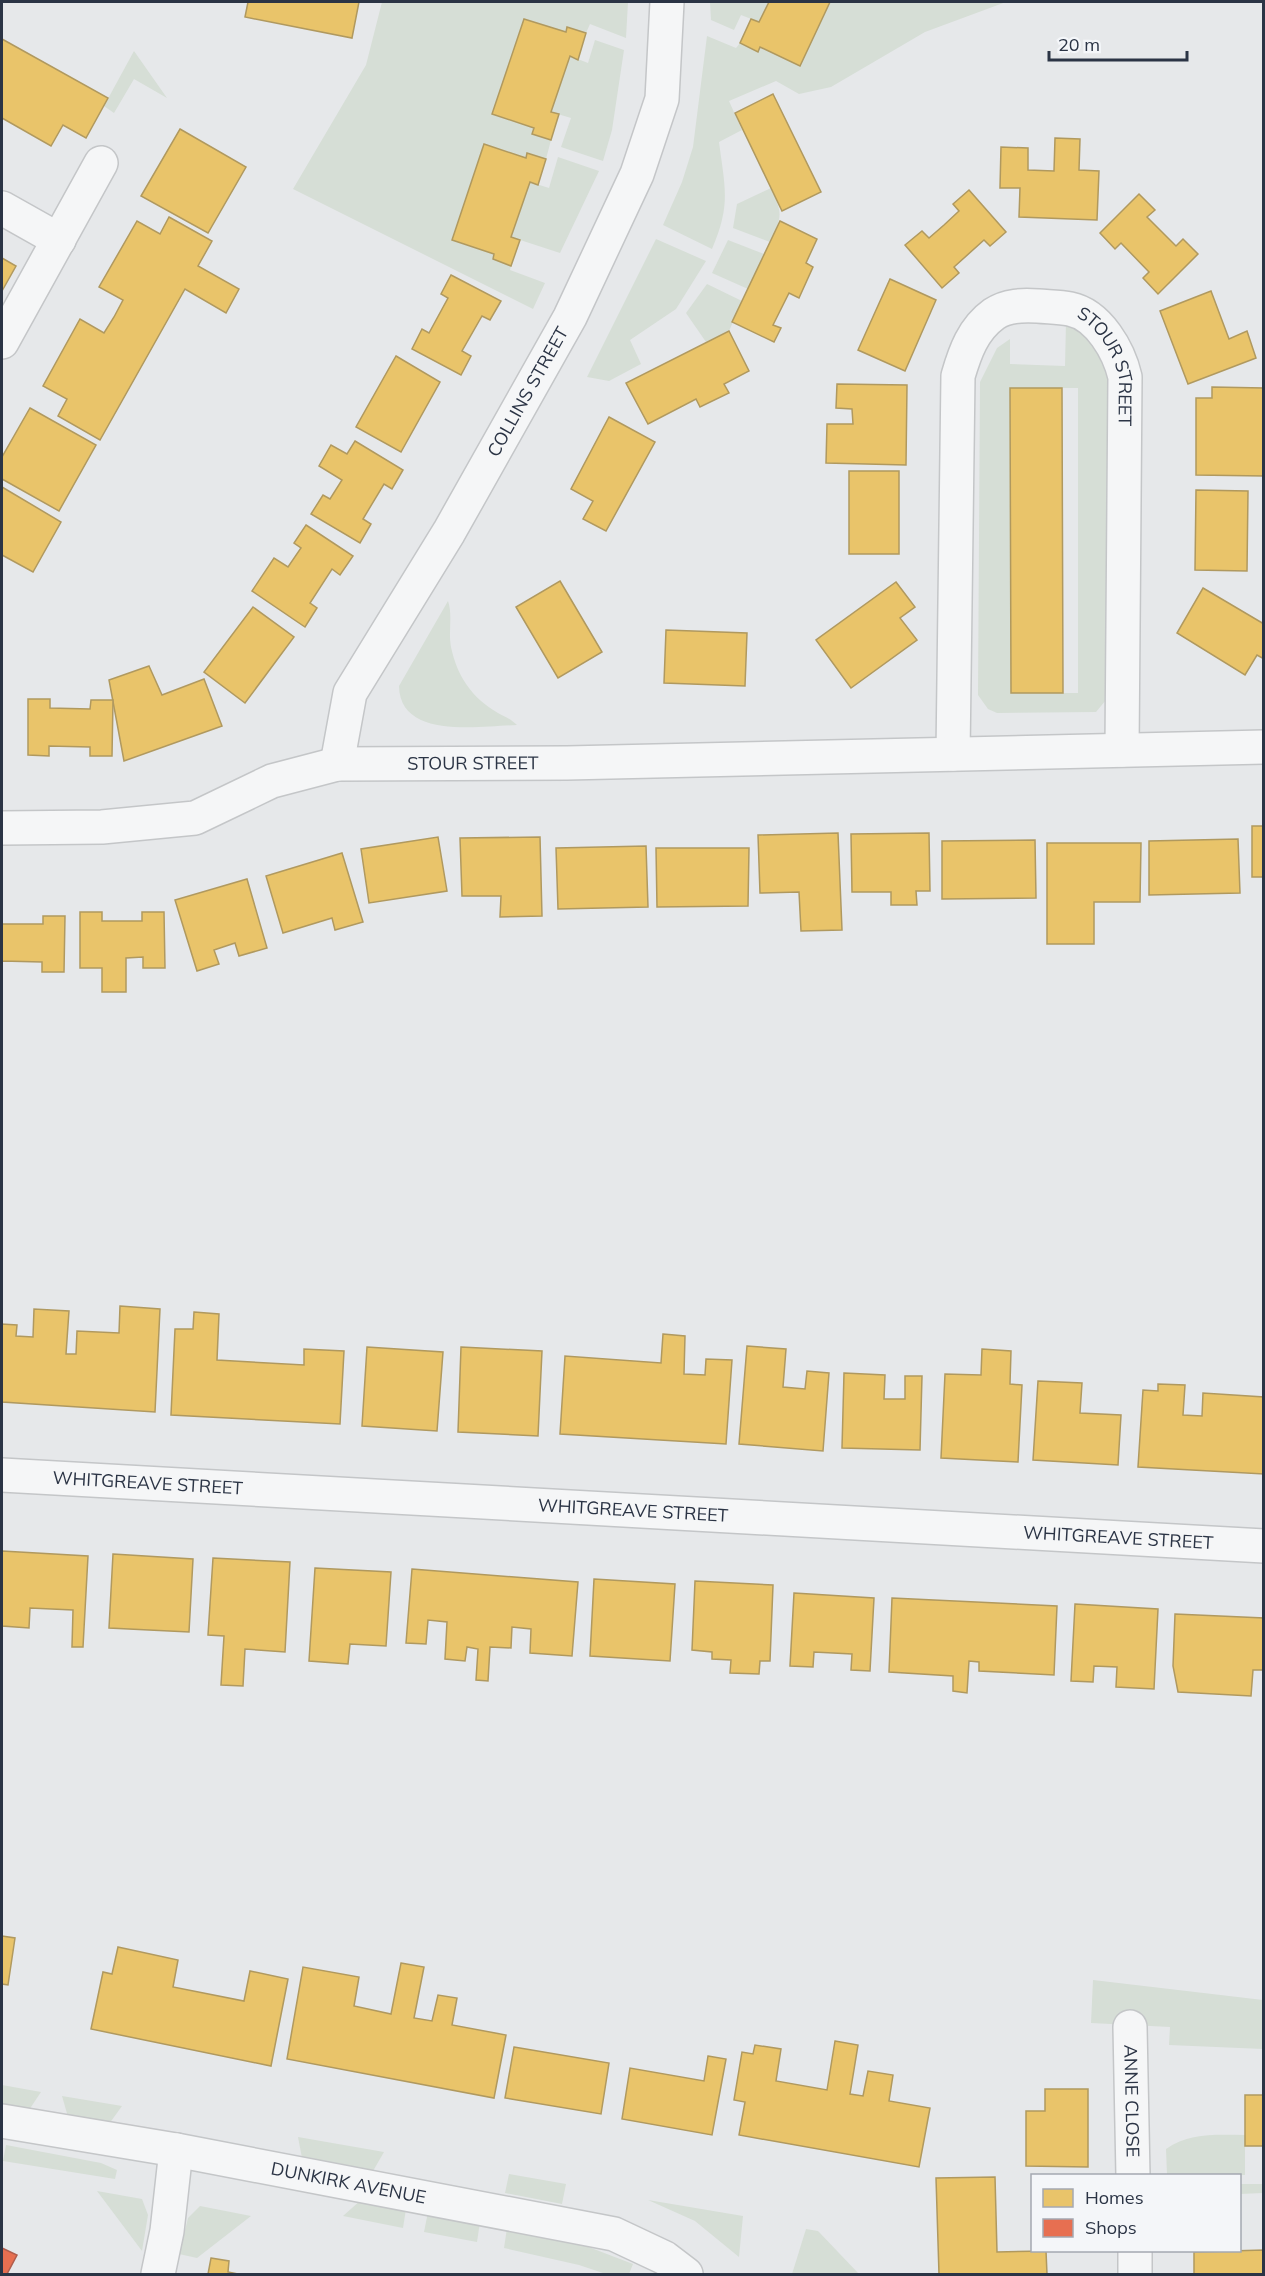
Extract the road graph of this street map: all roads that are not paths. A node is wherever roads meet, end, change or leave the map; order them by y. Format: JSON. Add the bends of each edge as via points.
{"nodes":[{"id":1,"x":667,"y":2,"type":"edge"},
{"id":2,"x":101,"y":163,"type":"dead end"},
{"id":3,"x":2,"y":208,"type":"edge"},
{"id":4,"x":58,"y":240,"type":"junction"},
{"id":5,"x":2,"y":342,"type":"edge"},
{"id":6,"x":1263,"y":747,"type":"edge"},
{"id":7,"x":1122,"y":750,"type":"junction"},
{"id":8,"x":954,"y":754,"type":"junction"},
{"id":9,"x":337,"y":764,"type":"junction"},
{"id":10,"x":2,"y":828,"type":"edge"},
{"id":11,"x":2,"y":1475,"type":"edge"},
{"id":12,"x":1263,"y":1546,"type":"edge"},
{"id":13,"x":1130,"y":2027,"type":"dead end"},
{"id":14,"x":2,"y":2121,"type":"edge"},
{"id":15,"x":176,"y":2150,"type":"junction"},
{"id":16,"x":1133,"y":2174,"type":"edge"},
{"id":17,"x":1135,"y":2252,"type":"edge"},
{"id":18,"x":158,"y":2274,"type":"edge"},
{"id":19,"x":686,"y":2274,"type":"edge"},
{"id":20,"x":1135,"y":2274,"type":"edge"}],
"edges":[{"from":1,"to":9,"type":"street","name":"COLLINS STREET","via":[[662,99],[637,174],[570,317],[449,532],[350,693]]},
{"from":2,"to":4,"type":"street"},
{"from":3,"to":4,"type":"street"},
{"from":4,"to":5,"type":"street"},
{"from":6,"to":7,"type":"street","name":"STOUR STREET"},
{"from":7,"to":8,"type":"street","name":"STOUR STREET"},
{"from":7,"to":8,"type":"street","name":"STOUR STREET","via":[[1125,377],[1116,348],[1086,318],[1073,309],[1023,304],[996,313],[982,324],[964,354],[958,376]]},
{"from":8,"to":9,"type":"street","name":"STOUR STREET"},
{"from":9,"to":10,"type":"street","name":"STOUR STREET","via":[[272,781],[195,818],[102,827]]},
{"from":11,"to":12,"type":"street","name":"WHITGREAVE STREET"},
{"from":13,"to":16,"type":"street","name":"ANNE CLOSE"},
{"from":14,"to":15,"type":"street","name":"DUNKIRK AVENUE"},
{"from":15,"to":18,"type":"street"},
{"from":15,"to":19,"type":"street","name":"DUNKIRK AVENUE","via":[[614,2234],[665,2258]]},
{"from":17,"to":20,"type":"street"}]}
